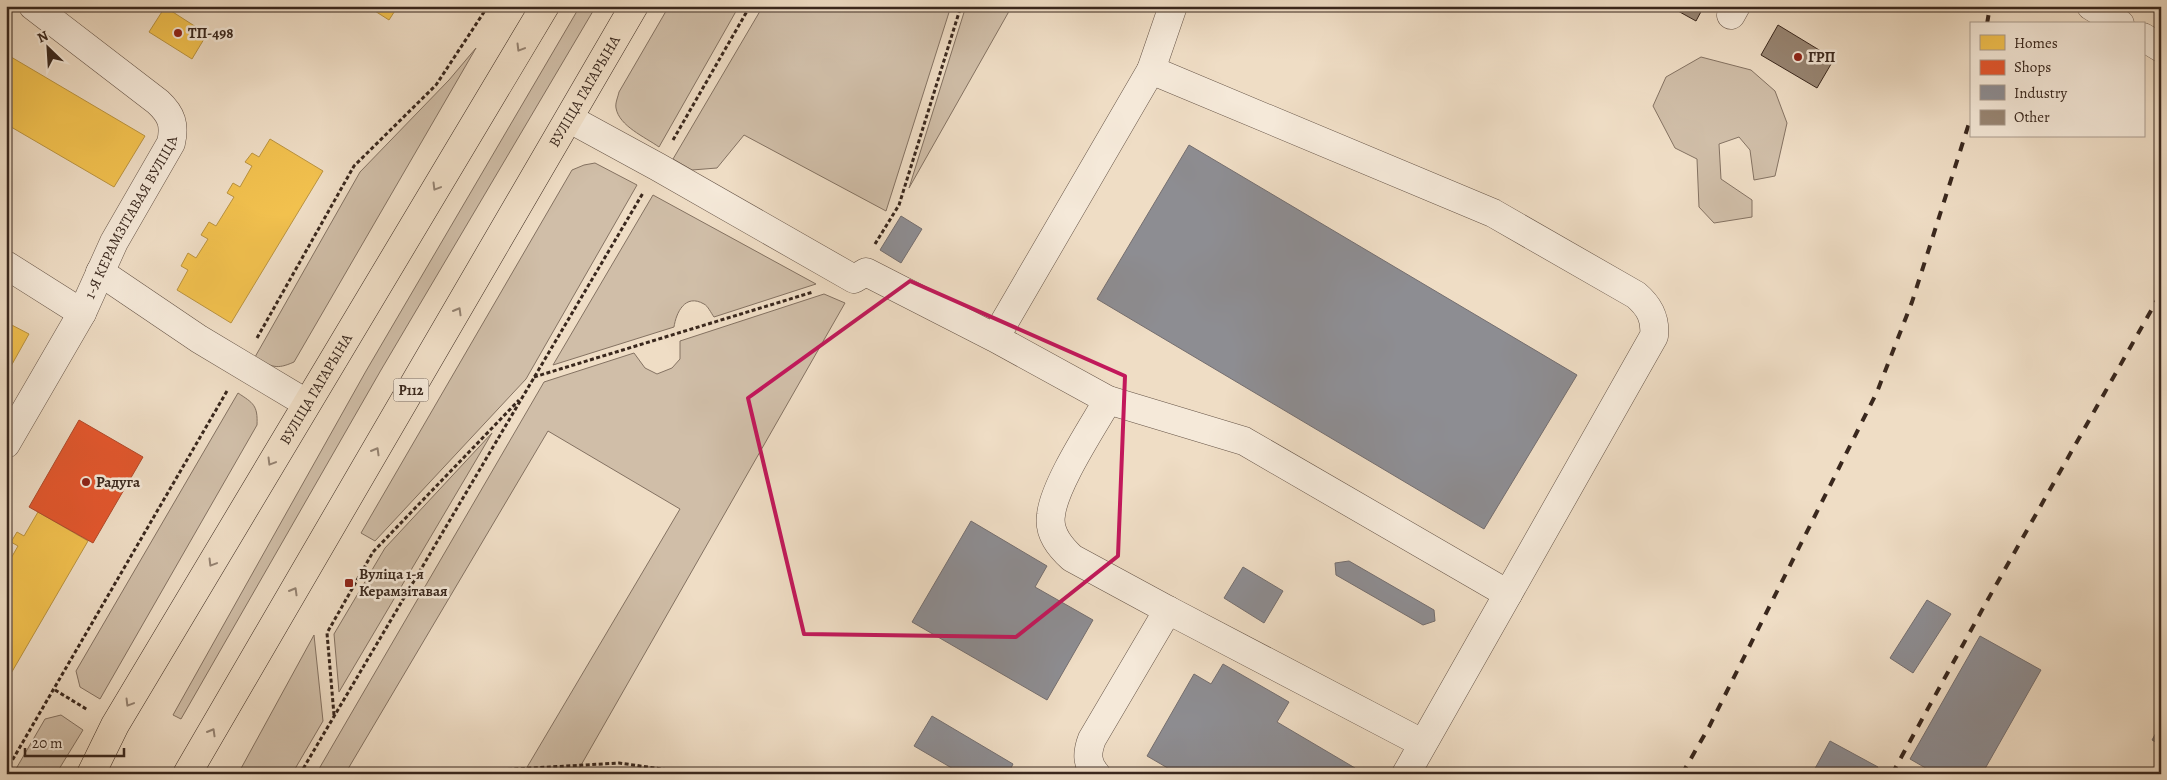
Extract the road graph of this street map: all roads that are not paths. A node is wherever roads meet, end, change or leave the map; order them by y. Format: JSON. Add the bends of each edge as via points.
{"nodes":[{"id":1,"x":33,"y":6,"type":"edge"},
{"id":2,"x":545,"y":6,"type":"edge"},
{"id":3,"x":634,"y":6,"type":"edge"},
{"id":4,"x":1174,"y":6,"type":"edge"},
{"id":5,"x":2091,"y":6,"type":"edge"},
{"id":6,"x":2117,"y":22,"type":"edge"},
{"id":7,"x":2144,"y":38,"type":"edge"},
{"id":8,"x":2161,"y":48,"type":"edge"},
{"id":9,"x":1151,"y":70,"type":"junction"},
{"id":10,"x":570,"y":119,"type":"junction"},
{"id":11,"x":6,"y":265,"type":"edge"},
{"id":12,"x":100,"y":272,"type":"junction"},
{"id":13,"x":82,"y":313,"type":"junction"},
{"id":14,"x":995,"y":338,"type":"junction"},
{"id":15,"x":1108,"y":400,"type":"junction"},
{"id":16,"x":306,"y":403,"type":"junction"},
{"id":17,"x":6,"y":444,"type":"edge"},
{"id":18,"x":1508,"y":594,"type":"junction"},
{"id":19,"x":1168,"y":610,"type":"junction"},
{"id":20,"x":1422,"y":743,"type":"junction"},
{"id":21,"x":91,"y":774,"type":"edge"},
{"id":22,"x":187,"y":774,"type":"edge"},
{"id":23,"x":1096,"y":774,"type":"edge"},
{"id":24,"x":1406,"y":774,"type":"edge"}],
"edges":[{"from":1,"to":12,"type":"street","name":"1-Я КЕРАМЗІТАВАЯ ВУЛІЦА","via":[[158,102],[172,119],[174,132],[171,143]]},
{"from":2,"to":16,"type":"main road","name":"ВУЛІЦА ГАГАРЫНА","one_way":true},
{"from":3,"to":10,"type":"main road","name":"ВУЛІЦА ГАГАРЫНА","number":"Р112"},
{"from":4,"to":9,"type":"street"},
{"from":5,"to":6,"type":"street"},
{"from":7,"to":8,"type":"street"},
{"from":9,"to":14,"type":"street"},
{"from":9,"to":18,"type":"street","via":[[1493,213],[1645,302],[1652,313],[1654,336]]},
{"from":10,"to":14,"type":"street","via":[[854,279],[866,272]]},
{"from":22,"to":10,"type":"main road","name":"ВУЛІЦА ГАГАРЫНА","number":"Р112","one_way":true},
{"from":11,"to":13,"type":"street"},
{"from":12,"to":13,"type":"street","name":"1-Я КЕРАМЗІТАВАЯ ВУЛІЦА"},
{"from":12,"to":16,"type":"street","via":[[200,339]]},
{"from":13,"to":17,"type":"street","name":"1-Я КЕРАМЗІТАВАЯ ВУЛІЦА"},
{"from":14,"to":15,"type":"street"},
{"from":15,"to":18,"type":"street","via":[[1244,441]]},
{"from":15,"to":19,"type":"street","via":[[1057,491],[1050,516],[1052,532],[1060,547],[1072,558]]},
{"from":16,"to":21,"type":"main road","name":"ВУЛІЦА ГАГАРЫНА","one_way":true,"via":[[115,725]]},
{"from":18,"to":20,"type":"street"},
{"from":19,"to":20,"type":"street"},
{"from":19,"to":23,"type":"street","via":[[1092,739],[1088,751],[1089,764]]},
{"from":20,"to":24,"type":"street"}]}
